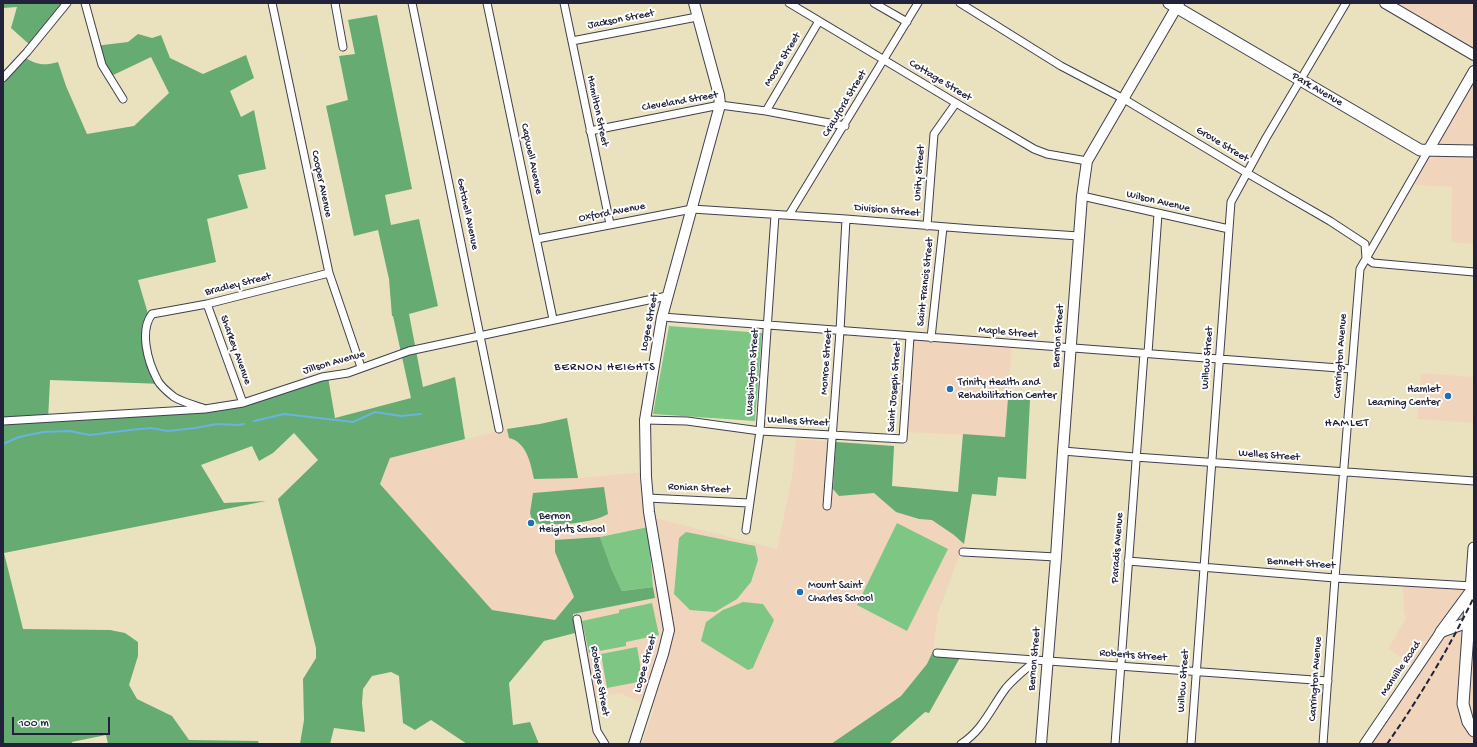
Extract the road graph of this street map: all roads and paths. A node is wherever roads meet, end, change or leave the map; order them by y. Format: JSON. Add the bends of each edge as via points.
{"nodes":[{"id":1,"x":67,"y":3,"type":"edge"},
{"id":2,"x":85,"y":3,"type":"edge"},
{"id":3,"x":272,"y":3,"type":"edge"},
{"id":4,"x":335,"y":3,"type":"edge"},
{"id":5,"x":412,"y":3,"type":"edge"},
{"id":6,"x":487,"y":3,"type":"edge"},
{"id":7,"x":564,"y":3,"type":"edge"},
{"id":8,"x":694,"y":3,"type":"edge"},
{"id":9,"x":789,"y":3,"type":"edge"},
{"id":10,"x":874,"y":3,"type":"edge"},
{"id":11,"x":918,"y":3,"type":"edge"},
{"id":12,"x":960,"y":3,"type":"edge"},
{"id":13,"x":1346,"y":3,"type":"edge"},
{"id":14,"x":1385,"y":3,"type":"edge"},
{"id":15,"x":1175,"y":5,"type":"edge"},
{"id":16,"x":698,"y":17,"type":"junction"},
{"id":17,"x":819,"y":20,"type":"junction"},
{"id":18,"x":907,"y":22,"type":"junction"},
{"id":19,"x":572,"y":41,"type":"junction"},
{"id":20,"x":343,"y":47,"type":"dead end"},
{"id":21,"x":1474,"y":55,"type":"edge"},
{"id":22,"x":884,"y":60,"type":"junction"},
{"id":23,"x":1474,"y":71,"type":"edge"},
{"id":24,"x":3,"y":78,"type":"edge"},
{"id":25,"x":1300,"y":80,"type":"junction"},
{"id":26,"x":1124,"y":98,"type":"junction"},
{"id":27,"x":123,"y":99,"type":"dead end"},
{"id":28,"x":956,"y":104,"type":"junction"},
{"id":29,"x":720,"y":105,"type":"junction"},
{"id":30,"x":766,"y":111,"type":"junction"},
{"id":31,"x":844,"y":126,"type":"junction"},
{"id":32,"x":590,"y":131,"type":"junction"},
{"id":33,"x":1429,"y":149,"type":"junction"},
{"id":34,"x":1474,"y":151,"type":"edge"},
{"id":35,"x":1088,"y":161,"type":"junction"},
{"id":36,"x":1247,"y":173,"type":"junction"},
{"id":37,"x":1082,"y":196,"type":"junction"},
{"id":38,"x":692,"y":209,"type":"junction"},
{"id":39,"x":1158,"y":214,"type":"junction"},
{"id":40,"x":775,"y":215,"type":"junction"},
{"id":41,"x":789,"y":215,"type":"junction"},
{"id":42,"x":846,"y":218,"type":"junction"},
{"id":43,"x":610,"y":224,"type":"junction"},
{"id":44,"x":927,"y":226,"type":"junction"},
{"id":45,"x":943,"y":227,"type":"junction"},
{"id":46,"x":1229,"y":229,"type":"junction"},
{"id":47,"x":1079,"y":236,"type":"junction"},
{"id":48,"x":537,"y":239,"type":"junction"},
{"id":49,"x":1366,"y":258,"type":"junction"},
{"id":50,"x":1474,"y":272,"type":"edge"},
{"id":51,"x":329,"y":273,"type":"junction"},
{"id":52,"x":667,"y":296,"type":"junction"},
{"id":53,"x":207,"y":304,"type":"junction"},
{"id":54,"x":662,"y":317,"type":"junction"},
{"id":55,"x":553,"y":319,"type":"junction"},
{"id":56,"x":768,"y":326,"type":"junction"},
{"id":57,"x":840,"y":331,"type":"junction"},
{"id":58,"x":481,"y":335,"type":"junction"},
{"id":59,"x":910,"y":337,"type":"junction"},
{"id":60,"x":931,"y":338,"type":"junction"},
{"id":61,"x":1071,"y":349,"type":"junction"},
{"id":62,"x":1146,"y":353,"type":"junction"},
{"id":63,"x":1219,"y":359,"type":"junction"},
{"id":64,"x":361,"y":367,"type":"junction"},
{"id":65,"x":1352,"y":369,"type":"junction"},
{"id":66,"x":243,"y":403,"type":"junction"},
{"id":67,"x":204,"y":409,"type":"junction"},
{"id":68,"x":645,"y":420,"type":"junction"},
{"id":69,"x":3,"y":421,"type":"edge"},
{"id":70,"x":499,"y":429,"type":"dead end"},
{"id":71,"x":760,"y":431,"type":"junction"},
{"id":72,"x":833,"y":435,"type":"junction"},
{"id":73,"x":903,"y":439,"type":"joint"},
{"id":74,"x":1063,"y":451,"type":"junction"},
{"id":75,"x":1135,"y":457,"type":"junction"},
{"id":76,"x":1212,"y":462,"type":"junction"},
{"id":77,"x":1345,"y":472,"type":"junction"},
{"id":78,"x":1474,"y":481,"type":"edge"},
{"id":79,"x":647,"y":498,"type":"junction"},
{"id":80,"x":749,"y":503,"type":"junction"},
{"id":81,"x":827,"y":506,"type":"dead end"},
{"id":82,"x":746,"y":530,"type":"dead end"},
{"id":83,"x":1474,"y":548,"type":"edge"},
{"id":84,"x":963,"y":552,"type":"dead end"},
{"id":85,"x":1056,"y":557,"type":"junction"},
{"id":86,"x":1128,"y":561,"type":"junction"},
{"id":87,"x":1204,"y":568,"type":"junction"},
{"id":88,"x":1335,"y":578,"type":"junction"},
{"id":89,"x":1472,"y":588,"type":"junction"},
{"id":90,"x":576,"y":619,"type":"dead end"},
{"id":91,"x":1471,"y":622,"type":"edge"},
{"id":92,"x":1441,"y":632,"type":"junction"},
{"id":93,"x":937,"y":653,"type":"dead end"},
{"id":94,"x":1036,"y":660,"type":"junction"},
{"id":95,"x":1047,"y":661,"type":"junction"},
{"id":96,"x":1121,"y":666,"type":"junction"},
{"id":97,"x":1196,"y":671,"type":"junction"},
{"id":98,"x":1328,"y":681,"type":"junction"},
{"id":99,"x":1474,"y":731,"type":"edge"},
{"id":100,"x":605,"y":744,"type":"edge"},
{"id":101,"x":634,"y":744,"type":"edge"},
{"id":102,"x":961,"y":744,"type":"edge"},
{"id":103,"x":1041,"y":744,"type":"edge"},
{"id":104,"x":1115,"y":744,"type":"edge"},
{"id":105,"x":1191,"y":744,"type":"edge"},
{"id":106,"x":1323,"y":744,"type":"edge"},
{"id":107,"x":1365,"y":744,"type":"edge"}],
"edges":[{"from":1,"to":24,"type":"street"},
{"from":2,"to":27,"type":"street","via":[[102,65]]},
{"from":3,"to":51,"type":"street","name":"Cooper Avenue"},
{"from":4,"to":20,"type":"street"},
{"from":5,"to":58,"type":"street","name":"Getchell Avenue"},
{"from":6,"to":48,"type":"street","name":"Capwell Avenue"},
{"from":7,"to":19,"type":"street","name":"Hamilton Street"},
{"from":8,"to":16,"type":"street","name":"Logee Street"},
{"from":9,"to":17,"type":"street","name":"Cottage Street"},
{"from":10,"to":18,"type":"street"},
{"from":11,"to":18,"type":"street","name":"Crawford Street"},
{"from":12,"to":26,"type":"street","name":"Grove Street","via":[[1061,66]]},
{"from":13,"to":25,"type":"street","name":"Willow Street"},
{"from":14,"to":21,"type":"street"},
{"from":15,"to":25,"type":"main road","name":"Park Avenue"},
{"from":15,"to":26,"type":"street","name":"Bernon Street"},
{"from":16,"to":19,"type":"street","name":"Jackson Street"},
{"from":16,"to":29,"type":"street","name":"Logee Street"},
{"from":17,"to":22,"type":"street","name":"Cottage Street"},
{"from":17,"to":30,"type":"street","name":"Moore Street"},
{"from":18,"to":22,"type":"street","name":"Crawford Street"},
{"from":19,"to":32,"type":"street","name":"Hamilton Street"},
{"from":22,"to":28,"type":"street","name":"Cottage Street"},
{"from":22,"to":31,"type":"street","name":"Crawford Street"},
{"from":23,"to":33,"type":"street","name":"Carrington Avenue"},
{"from":25,"to":33,"type":"main road","name":"Park Avenue","via":[[1420,150]]},
{"from":25,"to":36,"type":"street","name":"Willow Street"},
{"from":26,"to":35,"type":"street","name":"Bernon Street"},
{"from":26,"to":36,"type":"street","name":"Grove Street"},
{"from":28,"to":35,"type":"street","name":"Cottage Street","via":[[1034,149],[1047,154]]},
{"from":28,"to":44,"type":"street","name":"Unity Street","via":[[934,134]]},
{"from":29,"to":30,"type":"street","name":"Cleveland Street"},
{"from":29,"to":32,"type":"street","name":"Cleveland Street"},
{"from":29,"to":38,"type":"street","name":"Logee Street"},
{"from":30,"to":31,"type":"street","name":"Cleveland Street"},
{"from":31,"to":41,"type":"street","name":"Crawford Street"},
{"from":32,"to":43,"type":"street","name":"Hamilton Street"},
{"from":33,"to":34,"type":"main road","name":"Park Avenue"},
{"from":33,"to":49,"type":"street","name":"Carrington Avenue"},
{"from":35,"to":37,"type":"street","name":"Bernon Street"},
{"from":36,"to":46,"type":"street","name":"Willow Street","via":[[1231,202]]},
{"from":36,"to":49,"type":"street","name":"Grove Street","via":[[1365,244]]},
{"from":37,"to":39,"type":"street","name":"Wilson Avenue"},
{"from":37,"to":47,"type":"street","name":"Bernon Street"},
{"from":38,"to":40,"type":"street","name":"Division Street"},
{"from":38,"to":43,"type":"street","name":"Oxford Avenue"},
{"from":38,"to":52,"type":"street","name":"Logee Street"},
{"from":39,"to":46,"type":"street","name":"Wilson Avenue"},
{"from":39,"to":62,"type":"street","name":"Paradis Avenue"},
{"from":40,"to":41,"type":"street","name":"Division Street"},
{"from":40,"to":56,"type":"street","name":"Washington Street"},
{"from":41,"to":42,"type":"street","name":"Division Street"},
{"from":42,"to":44,"type":"street","name":"Division Street"},
{"from":42,"to":57,"type":"street","name":"Monroe Street"},
{"from":43,"to":48,"type":"street","name":"Oxford Avenue"},
{"from":44,"to":45,"type":"street","name":"Division Street"},
{"from":45,"to":47,"type":"street","name":"Division Street"},
{"from":45,"to":60,"type":"street","name":"Saint Francis Street"},
{"from":46,"to":63,"type":"street","name":"Willow Street"},
{"from":47,"to":61,"type":"street","name":"Bernon Street"},
{"from":48,"to":55,"type":"street","name":"Capwell Avenue"},
{"from":49,"to":50,"type":"street","via":[[1373,263]]},
{"from":49,"to":65,"type":"street","name":"Carrington Avenue","via":[[1360,269]]},
{"from":51,"to":53,"type":"street","name":"Bradley Street"},
{"from":51,"to":64,"type":"street","name":"Cooper Avenue"},
{"from":52,"to":54,"type":"street","name":"Logee Street"},
{"from":52,"to":55,"type":"street","name":"Jillson Avenue"},
{"from":53,"to":66,"type":"street","name":"Sharkey Avenue"},
{"from":53,"to":67,"type":"street","name":"Bradley Street","via":[[152,314],[145,332],[147,350],[157,381],[174,396]]},
{"from":54,"to":56,"type":"street","name":"Maple Street"},
{"from":54,"to":68,"type":"street","name":"Logee Street"},
{"from":55,"to":58,"type":"street","name":"Jillson Avenue"},
{"from":56,"to":57,"type":"street","name":"Maple Street"},
{"from":56,"to":71,"type":"street","name":"Washington Street"},
{"from":57,"to":59,"type":"street","name":"Maple Street"},
{"from":57,"to":72,"type":"street","name":"Monroe Street"},
{"from":58,"to":64,"type":"street","name":"Jillson Avenue","via":[[409,351]]},
{"from":58,"to":70,"type":"street","name":"Getchell Avenue"},
{"from":59,"to":60,"type":"street","name":"Maple Street"},
{"from":59,"to":73,"type":"street","name":"Saint Joseph Street"},
{"from":60,"to":61,"type":"street","name":"Maple Street"},
{"from":61,"to":62,"type":"street","name":"Maple Street"},
{"from":61,"to":74,"type":"street","name":"Bernon Street"},
{"from":62,"to":63,"type":"street","name":"Maple Street"},
{"from":62,"to":75,"type":"street","name":"Paradis Avenue"},
{"from":63,"to":65,"type":"street","name":"Maple Street"},
{"from":63,"to":76,"type":"street","name":"Willow Street"},
{"from":64,"to":66,"type":"street","name":"Jillson Avenue"},
{"from":65,"to":77,"type":"street","name":"Carrington Avenue"},
{"from":66,"to":67,"type":"street","name":"Jillson Avenue"},
{"from":67,"to":69,"type":"street","name":"Jillson Avenue"},
{"from":68,"to":71,"type":"street","name":"Welles Street","via":[[687,421]]},
{"from":68,"to":79,"type":"street","name":"Logee Street"},
{"from":71,"to":72,"type":"street","name":"Welles Street"},
{"from":71,"to":80,"type":"street","name":"Washington Street"},
{"from":72,"to":73,"type":"street","name":"Welles Street"},
{"from":72,"to":81,"type":"street","name":"Monroe Street"},
{"from":74,"to":75,"type":"street","name":"Welles Street"},
{"from":74,"to":85,"type":"street","name":"Bernon Street"},
{"from":75,"to":76,"type":"street","name":"Welles Street"},
{"from":75,"to":86,"type":"street","name":"Paradis Avenue"},
{"from":76,"to":77,"type":"street","name":"Welles Street"},
{"from":76,"to":87,"type":"street","name":"Willow Street"},
{"from":77,"to":78,"type":"street","name":"Welles Street"},
{"from":77,"to":88,"type":"street","name":"Carrington Avenue"},
{"from":79,"to":80,"type":"street","name":"Ronian Street"},
{"from":79,"to":101,"type":"street","name":"Logee Street","via":[[669,630]]},
{"from":80,"to":82,"type":"street","name":"Washington Street"},
{"from":83,"to":89,"type":"main road"},
{"from":84,"to":85,"type":"street"},
{"from":85,"to":95,"type":"street","name":"Bernon Street"},
{"from":86,"to":87,"type":"street","name":"Bennett Street"},
{"from":86,"to":96,"type":"street","name":"Paradis Avenue"},
{"from":87,"to":88,"type":"street","name":"Bennett Street"},
{"from":87,"to":97,"type":"street","name":"Willow Street"},
{"from":88,"to":89,"type":"street","name":"Bennett Street"},
{"from":88,"to":98,"type":"street","name":"Carrington Avenue"},
{"from":89,"to":91,"type":"main road"},
{"from":89,"to":92,"type":"main road"},
{"from":90,"to":100,"type":"street","name":"Roberge Street","via":[[597,731]]},
{"from":91,"to":92,"type":"street"},
{"from":91,"to":99,"type":"main road","via":[[1463,704],[1468,722]]},
{"from":92,"to":107,"type":"street","name":"Manville Road"},
{"from":93,"to":94,"type":"street","name":"Roberts Street"},
{"from":94,"to":95,"type":"street","name":"Roberts Street"},
{"from":94,"to":102,"type":"street","via":[[1006,687],[984,722]]},
{"from":95,"to":96,"type":"street","name":"Roberts Street"},
{"from":95,"to":103,"type":"street","name":"Bernon Street"},
{"from":96,"to":97,"type":"street","name":"Roberts Street"},
{"from":96,"to":104,"type":"street","name":"Paradis Avenue"},
{"from":97,"to":98,"type":"street","name":"Roberts Street"},
{"from":97,"to":105,"type":"street","name":"Willow Street"},
{"from":98,"to":106,"type":"street","name":"Carrington Avenue"}]}
